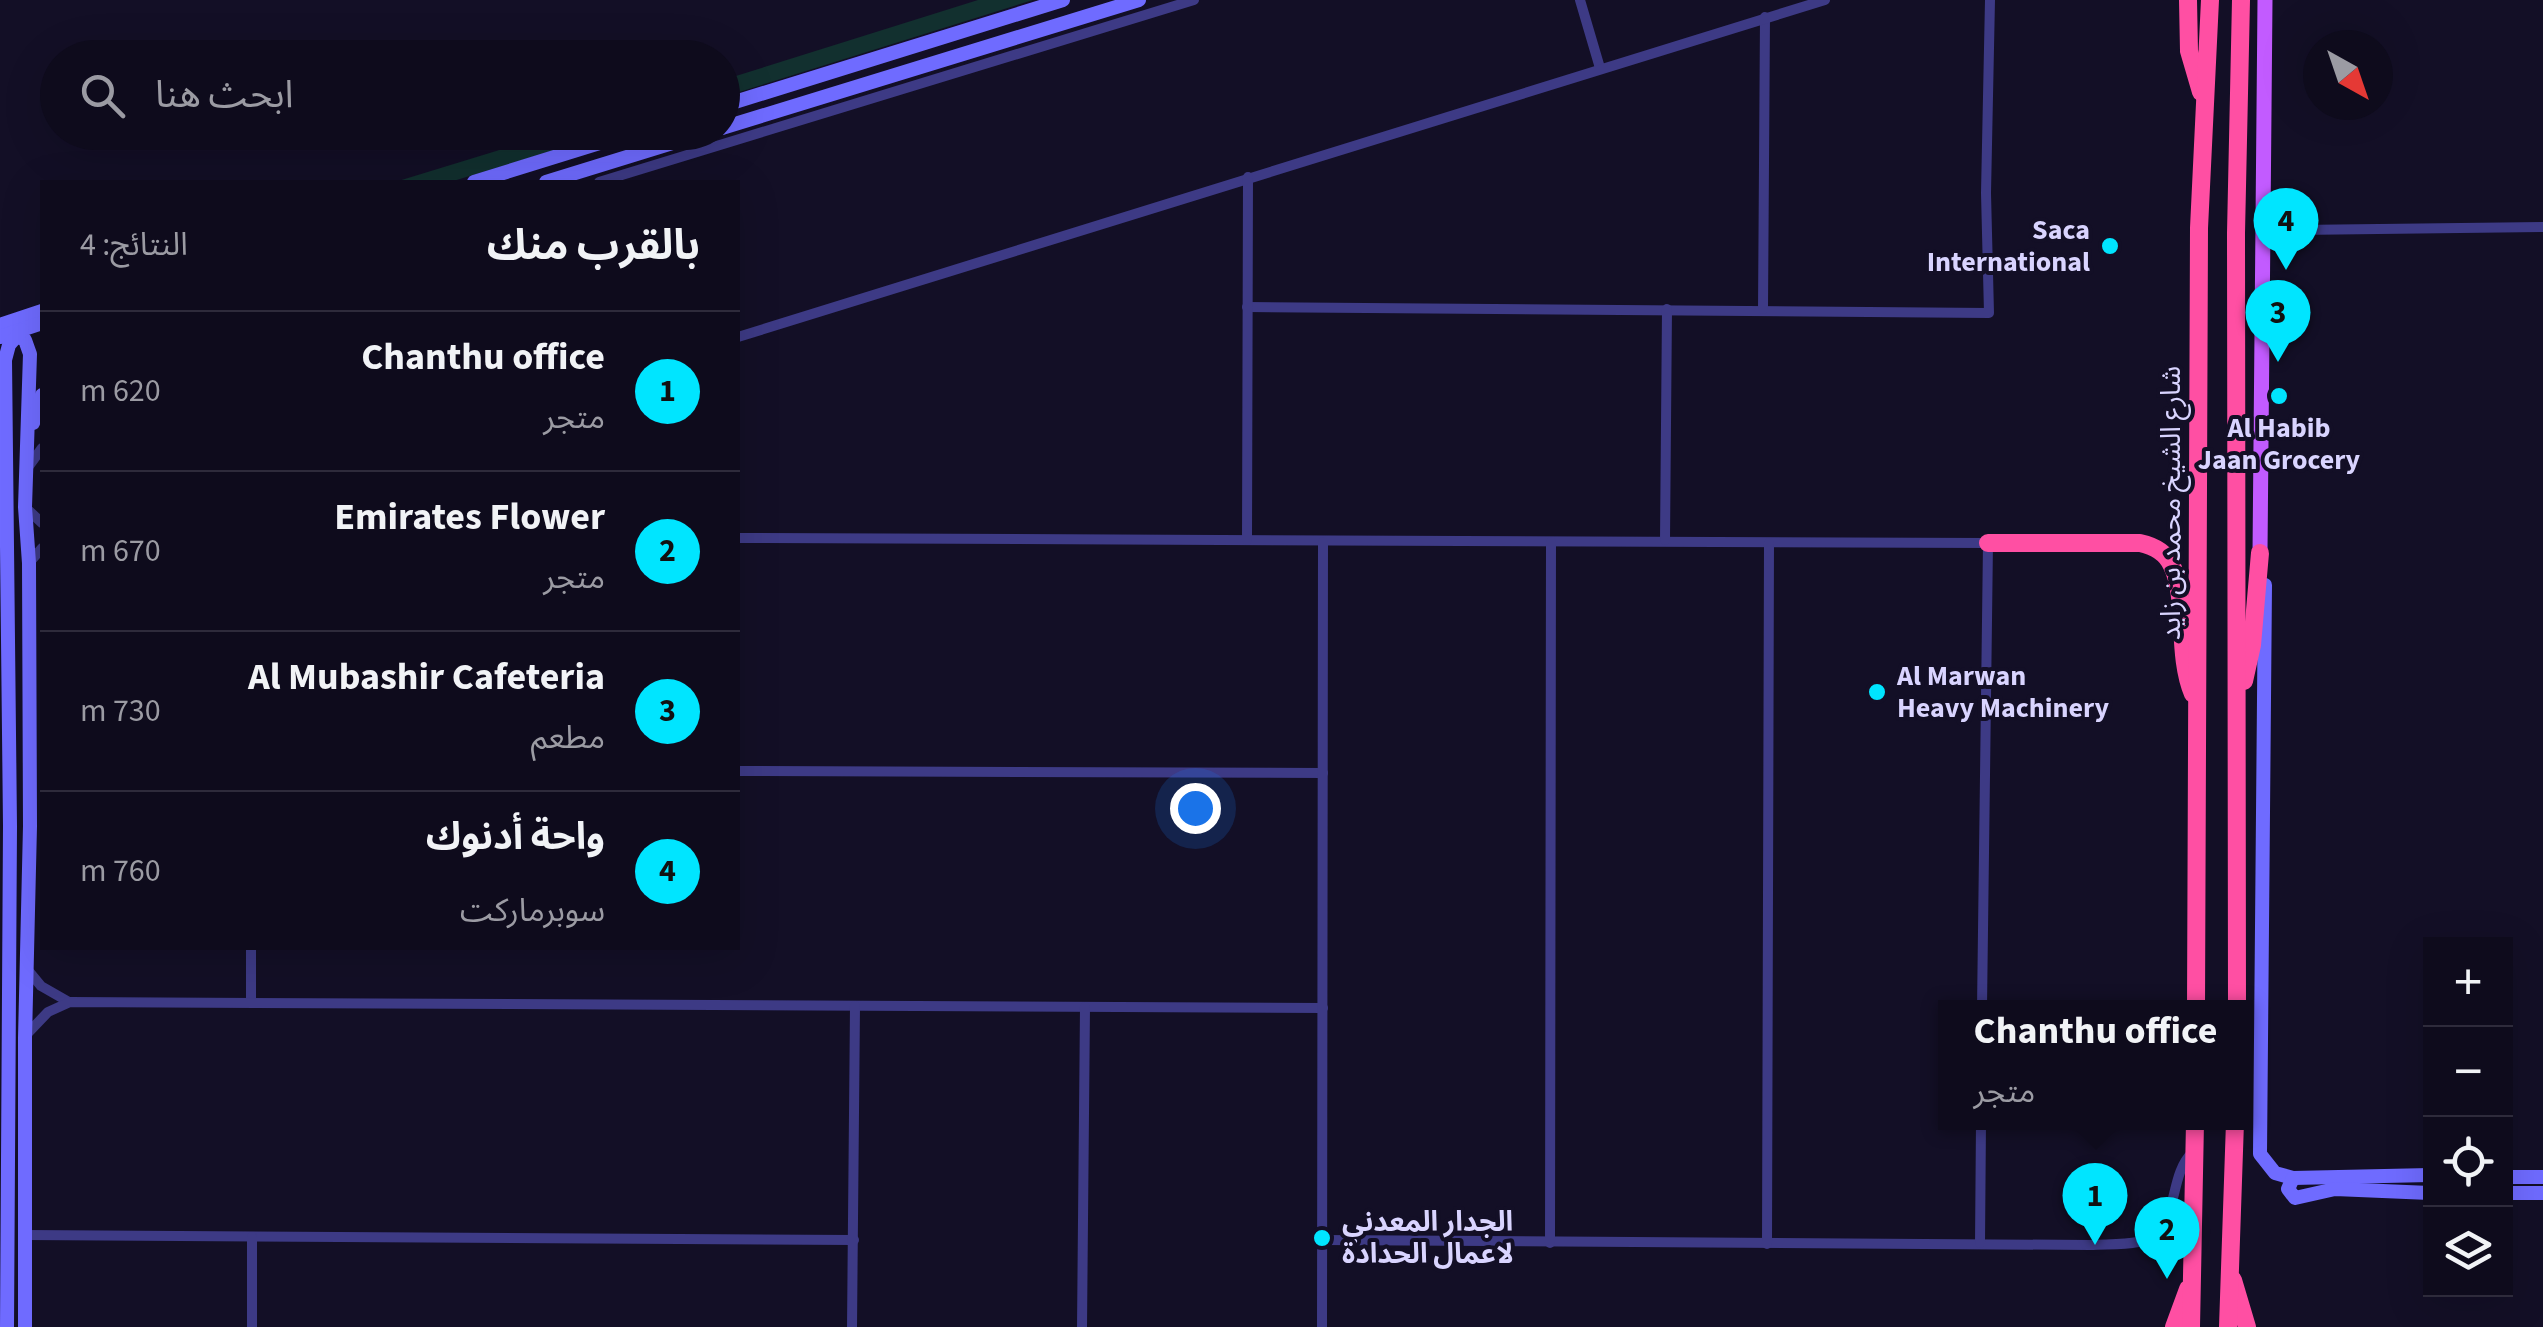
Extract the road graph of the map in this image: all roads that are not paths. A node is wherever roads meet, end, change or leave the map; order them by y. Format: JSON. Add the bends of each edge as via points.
{"nodes":[{"id":1,"x":1063,"y":0,"type":"edge"},
{"id":2,"x":1139,"y":0,"type":"edge"},
{"id":3,"x":1194,"y":0,"type":"edge"},
{"id":4,"x":1580,"y":0,"type":"edge"},
{"id":5,"x":1826,"y":0,"type":"edge"},
{"id":6,"x":1990,"y":0,"type":"edge"},
{"id":7,"x":2188,"y":0,"type":"edge"},
{"id":8,"x":2210,"y":0,"type":"edge"},
{"id":9,"x":2241,"y":0,"type":"edge"},
{"id":10,"x":2265,"y":0,"type":"edge"},
{"id":11,"x":1765,"y":17,"type":"junction"},
{"id":12,"x":1600,"y":68,"type":"junction"},
{"id":13,"x":740,"y":100,"type":"edge"},
{"id":14,"x":2204,"y":102,"type":"junction"},
{"id":15,"x":740,"y":122,"type":"edge"},
{"id":16,"x":740,"y":139,"type":"edge"},
{"id":17,"x":578,"y":150,"type":"edge"},
{"id":18,"x":650,"y":150,"type":"edge"},
{"id":19,"x":704,"y":150,"type":"edge"},
{"id":20,"x":1248,"y":178,"type":"junction"},
{"id":21,"x":480,"y":180,"type":"edge"},
{"id":22,"x":552,"y":180,"type":"edge"},
{"id":23,"x":606,"y":180,"type":"edge"},
{"id":24,"x":2262,"y":207,"type":"junction"},
{"id":25,"x":2543,"y":227,"type":"edge"},
{"id":26,"x":1247,"y":307,"type":"junction"},
{"id":27,"x":1667,"y":309,"type":"junction"},
{"id":28,"x":1763,"y":309,"type":"junction"},
{"id":29,"x":40,"y":313,"type":"edge"},
{"id":30,"x":40,"y":324,"type":"edge"},
{"id":31,"x":740,"y":336,"type":"edge"},
{"id":32,"x":14,"y":339,"type":"edge"},
{"id":33,"x":40,"y":403,"type":"edge"},
{"id":34,"x":0,"y":443,"type":"edge"},
{"id":35,"x":40,"y":451,"type":"edge"},
{"id":36,"x":27,"y":453,"type":"junction"},
{"id":37,"x":8,"y":469,"type":"junction"},
{"id":38,"x":26,"y":471,"type":"junction"},
{"id":39,"x":25,"y":507,"type":"junction"},
{"id":40,"x":40,"y":521,"type":"edge"},
{"id":41,"x":740,"y":538,"type":"edge"},
{"id":42,"x":1247,"y":540,"type":"junction"},
{"id":43,"x":1665,"y":540,"type":"junction"},
{"id":44,"x":1323,"y":542,"type":"junction"},
{"id":45,"x":1551,"y":542,"type":"junction"},
{"id":46,"x":1769,"y":543,"type":"junction"},
{"id":47,"x":1988,"y":543,"type":"junction"},
{"id":48,"x":40,"y":550,"type":"edge"},
{"id":49,"x":2260,"y":552,"type":"junction"},
{"id":50,"x":29,"y":564,"type":"junction"},
{"id":51,"x":3,"y":566,"type":"edge"},
{"id":52,"x":4,"y":598,"type":"edge"},
{"id":53,"x":2238,"y":700,"type":"junction"},
{"id":54,"x":2198,"y":704,"type":"junction"},
{"id":55,"x":740,"y":771,"type":"edge"},
{"id":56,"x":1323,"y":774,"type":"junction"},
{"id":57,"x":251,"y":950,"type":"edge"},
{"id":58,"x":28,"y":969,"type":"junction"},
{"id":59,"x":1982,"y":1000,"type":"edge"},
{"id":60,"x":2196,"y":1000,"type":"edge"},
{"id":61,"x":2238,"y":1000,"type":"edge"},
{"id":62,"x":70,"y":1002,"type":"junction"},
{"id":63,"x":252,"y":1003,"type":"junction"},
{"id":64,"x":855,"y":1006,"type":"junction"},
{"id":65,"x":1084,"y":1006,"type":"junction"},
{"id":66,"x":1323,"y":1008,"type":"junction"},
{"id":67,"x":25,"y":1038,"type":"junction"},
{"id":68,"x":1981,"y":1130,"type":"edge"},
{"id":69,"x":2195,"y":1130,"type":"edge"},
{"id":70,"x":2235,"y":1130,"type":"edge"},
{"id":71,"x":2195,"y":1150,"type":"junction"},
{"id":72,"x":2423,"y":1175,"type":"edge"},
{"id":73,"x":2513,"y":1177,"type":"edge"},
{"id":74,"x":2543,"y":1177,"type":"edge"},
{"id":75,"x":2294,"y":1178,"type":"junction"},
{"id":76,"x":2423,"y":1193,"type":"edge"},
{"id":77,"x":2513,"y":1193,"type":"edge"},
{"id":78,"x":2543,"y":1193,"type":"edge"},
{"id":79,"x":26,"y":1234,"type":"junction"},
{"id":80,"x":252,"y":1237,"type":"junction"},
{"id":81,"x":854,"y":1240,"type":"junction"},
{"id":82,"x":1322,"y":1240,"type":"junction"},
{"id":83,"x":1550,"y":1243,"type":"junction"},
{"id":84,"x":1980,"y":1243,"type":"junction"},
{"id":85,"x":1766,"y":1244,"type":"junction"},
{"id":86,"x":2230,"y":1274,"type":"junction"},
{"id":87,"x":2192,"y":1279,"type":"junction"},
{"id":88,"x":7,"y":1327,"type":"edge"},
{"id":89,"x":25,"y":1327,"type":"edge"},
{"id":90,"x":252,"y":1327,"type":"edge"},
{"id":91,"x":852,"y":1327,"type":"edge"},
{"id":92,"x":1082,"y":1327,"type":"edge"},
{"id":93,"x":1322,"y":1327,"type":"edge"},
{"id":94,"x":2174,"y":1327,"type":"edge"},
{"id":95,"x":2191,"y":1327,"type":"edge"},
{"id":96,"x":2228,"y":1327,"type":"edge"},
{"id":97,"x":2248,"y":1327,"type":"edge"}],
"edges":[{"from":1,"to":13,"type":"street"},
{"from":2,"to":15,"type":"street"},
{"from":3,"to":16,"type":"street"},
{"from":4,"to":12,"type":"street"},
{"from":5,"to":11,"type":"street"},
{"from":6,"to":28,"type":"street","via":[[1989,313]]},
{"from":7,"to":14,"type":"highway","via":[[2189,51]]},
{"from":8,"to":14,"type":"highway","name":"شارع الشيخ محمد بن زايد"},
{"from":9,"to":53,"type":"highway"},
{"from":10,"to":24,"type":"main road"},
{"from":11,"to":12,"type":"street"},
{"from":11,"to":28,"type":"street"},
{"from":12,"to":20,"type":"street"},
{"from":14,"to":54,"type":"highway","name":"شارع الشيخ محمد بن زايد"},
{"from":17,"to":21,"type":"street"},
{"from":18,"to":22,"type":"street"},
{"from":19,"to":23,"type":"street"},
{"from":20,"to":26,"type":"street"},
{"from":20,"to":31,"type":"street"},
{"from":24,"to":25,"type":"street","via":[[2277,224],[2297,230]]},
{"from":24,"to":49,"type":"main road"},
{"from":26,"to":27,"type":"street"},
{"from":26,"to":42,"type":"street"},
{"from":27,"to":28,"type":"street"},
{"from":27,"to":43,"type":"street"},
{"from":29,"to":32,"type":"street"},
{"from":30,"to":32,"type":"street"},
{"from":32,"to":36,"type":"street"},
{"from":32,"to":37,"type":"street"},
{"from":33,"to":36,"type":"street"},
{"from":34,"to":37,"type":"street"},
{"from":35,"to":38,"type":"street"},
{"from":36,"to":38,"type":"street"},
{"from":37,"to":51,"type":"street"},
{"from":38,"to":39,"type":"street"},
{"from":39,"to":40,"type":"street"},
{"from":39,"to":50,"type":"street"},
{"from":41,"to":42,"type":"street"},
{"from":42,"to":44,"type":"street"},
{"from":43,"to":45,"type":"street"},
{"from":43,"to":46,"type":"street"},
{"from":44,"to":45,"type":"street"},
{"from":44,"to":56,"type":"street"},
{"from":45,"to":83,"type":"street"},
{"from":46,"to":47,"type":"street"},
{"from":46,"to":85,"type":"street"},
{"from":47,"to":54,"type":"highway","via":[[2158,549],[2174,569],[2186,673]]},
{"from":47,"to":59,"type":"street"},
{"from":48,"to":50,"type":"street"},
{"from":49,"to":53,"type":"highway","via":[[2252,645]]},
{"from":49,"to":75,"type":"street","via":[[2260,1148],[2270,1168]]},
{"from":50,"to":58,"type":"street"},
{"from":51,"to":52,"type":"street"},
{"from":52,"to":88,"type":"street"},
{"from":53,"to":61,"type":"highway"},
{"from":54,"to":60,"type":"highway","name":"شارع الشيخ محمد بن زايد"},
{"from":55,"to":56,"type":"street"},
{"from":56,"to":66,"type":"street"},
{"from":57,"to":63,"type":"street"},
{"from":58,"to":62,"type":"street"},
{"from":58,"to":67,"type":"street"},
{"from":62,"to":63,"type":"street"},
{"from":62,"to":67,"type":"street","via":[[39,1019]]},
{"from":63,"to":64,"type":"street"},
{"from":64,"to":65,"type":"street"},
{"from":64,"to":81,"type":"street"},
{"from":65,"to":66,"type":"street"},
{"from":65,"to":92,"type":"street"},
{"from":66,"to":82,"type":"street"},
{"from":67,"to":79,"type":"street"},
{"from":68,"to":84,"type":"street"},
{"from":69,"to":71,"type":"highway"},
{"from":70,"to":86,"type":"highway"},
{"from":71,"to":84,"type":"street","via":[[2178,1172],[2165,1225],[2150,1238],[2090,1246]]},
{"from":71,"to":87,"type":"highway"},
{"from":72,"to":75,"type":"street"},
{"from":73,"to":74,"type":"street"},
{"from":75,"to":76,"type":"street","via":[[2288,1190],[2295,1198],[2335,1188]]},
{"from":77,"to":78,"type":"street"},
{"from":79,"to":80,"type":"street"},
{"from":79,"to":89,"type":"street"},
{"from":80,"to":81,"type":"street"},
{"from":80,"to":90,"type":"street"},
{"from":81,"to":91,"type":"street"},
{"from":82,"to":83,"type":"street"},
{"from":82,"to":93,"type":"street"},
{"from":83,"to":85,"type":"street"},
{"from":84,"to":85,"type":"street"},
{"from":86,"to":96,"type":"highway"},
{"from":86,"to":97,"type":"highway"},
{"from":87,"to":94,"type":"highway"},
{"from":87,"to":95,"type":"highway"}]}
